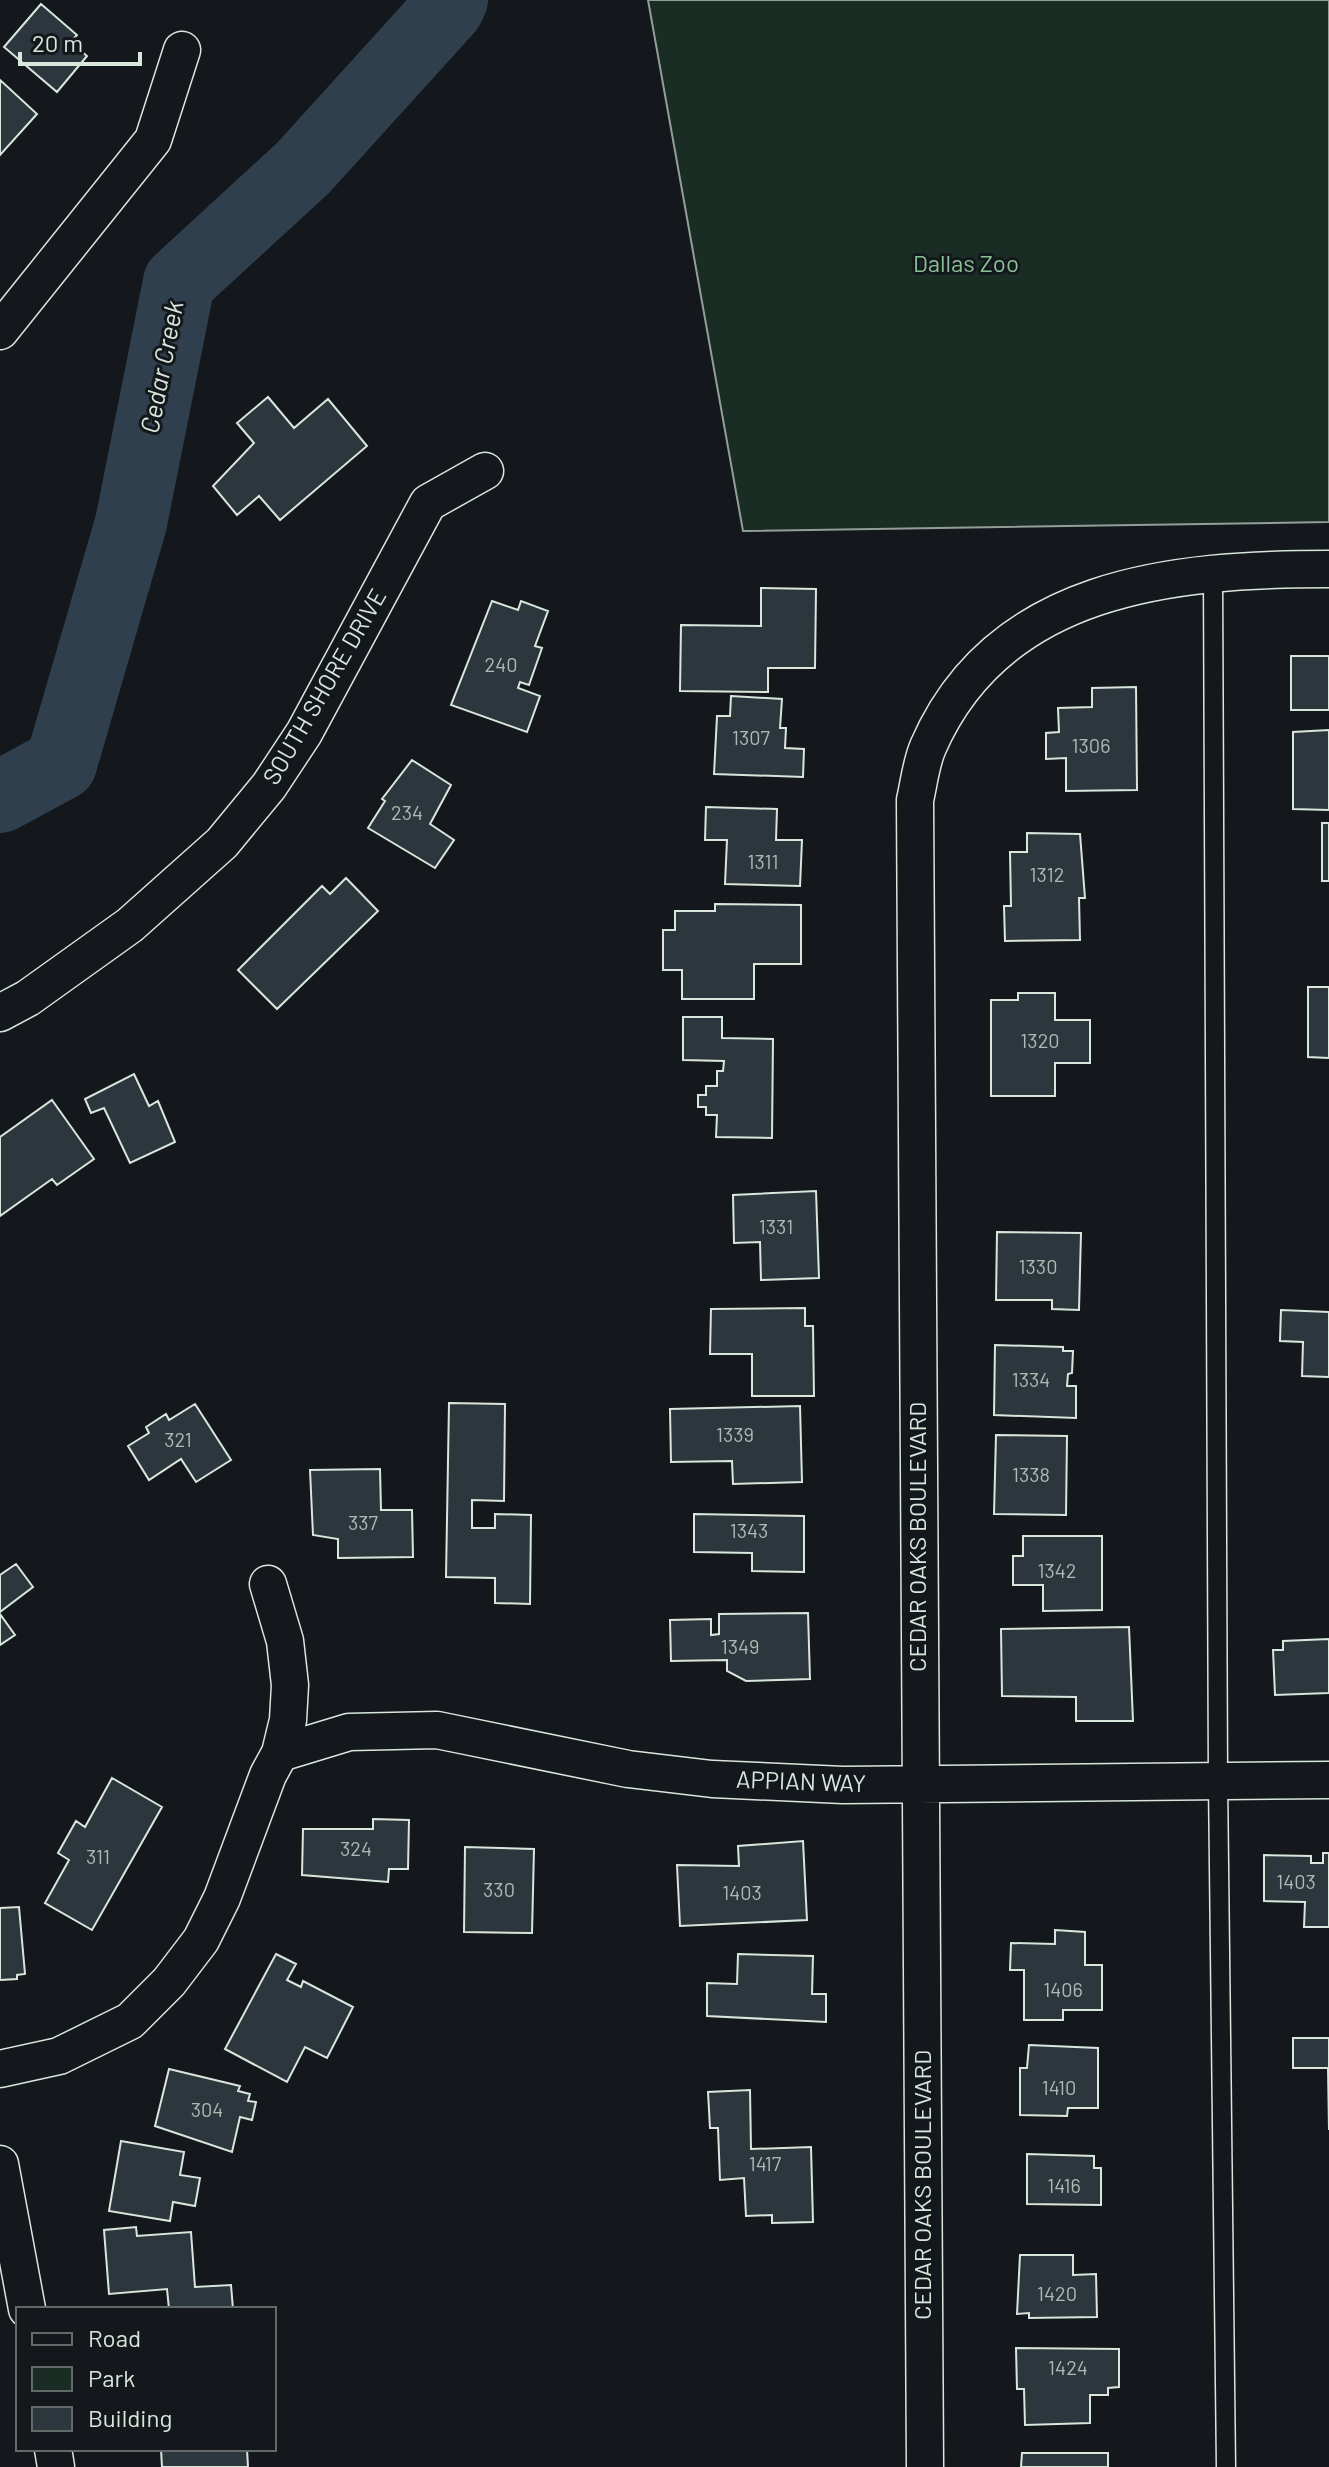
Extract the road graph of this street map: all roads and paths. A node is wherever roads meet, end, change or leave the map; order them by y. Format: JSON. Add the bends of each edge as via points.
{"nodes":[{"id":1,"x":182,"y":50,"type":"dead end"},
{"id":2,"x":0,"y":331,"type":"edge"},
{"id":3,"x":485,"y":471,"type":"dead end"},
{"id":4,"x":1329,"y":569,"type":"edge"},
{"id":5,"x":1213,"y":574,"type":"junction"},
{"id":6,"x":0,"y":1013,"type":"edge"},
{"id":7,"x":268,"y":1584,"type":"dead end"},
{"id":8,"x":280,"y":1753,"type":"junction"},
{"id":9,"x":1218,"y":1780,"type":"junction"},
{"id":10,"x":1329,"y":1780,"type":"edge"},
{"id":11,"x":919,"y":1785,"type":"junction"},
{"id":12,"x":0,"y":2069,"type":"edge"},
{"id":13,"x":0,"y":2164,"type":"edge"},
{"id":14,"x":27,"y":2307,"type":"edge"},
{"id":15,"x":925,"y":2467,"type":"edge"},
{"id":16,"x":1226,"y":2467,"type":"edge"}],
"edges":[{"from":1,"to":2,"type":"street","via":[[153,140]]},
{"from":3,"to":6,"type":"street","name":"SOUTH SHORE DRIVE","via":[[428,503],[304,733],[222,843],[130,925]]},
{"from":4,"to":5,"type":"street","name":"CEDAR OAKS BOULEVARD"},
{"from":5,"to":9,"type":"lane"},
{"from":5,"to":11,"type":"street","name":"CEDAR OAKS BOULEVARD","via":[[1122,587],[1059,611],[1011,638],[958,692],[927,749],[915,800]]},
{"from":7,"to":8,"type":"street","via":[[285,1641],[290,1685]]},
{"from":8,"to":11,"type":"street","name":"APPIAN WAY","via":[[349,1732],[437,1730],[628,1769],[712,1779]]},
{"from":8,"to":12,"type":"street","via":[[222,1898],[201,1940],[169,1982],[130,2021],[59,2056]]},
{"from":9,"to":10,"type":"street","name":"APPIAN WAY"},
{"from":9,"to":11,"type":"street","name":"APPIAN WAY"},
{"from":9,"to":16,"type":"lane"},
{"from":11,"to":15,"type":"street","name":"CEDAR OAKS BOULEVARD"},
{"from":13,"to":14,"type":"street"}]}
